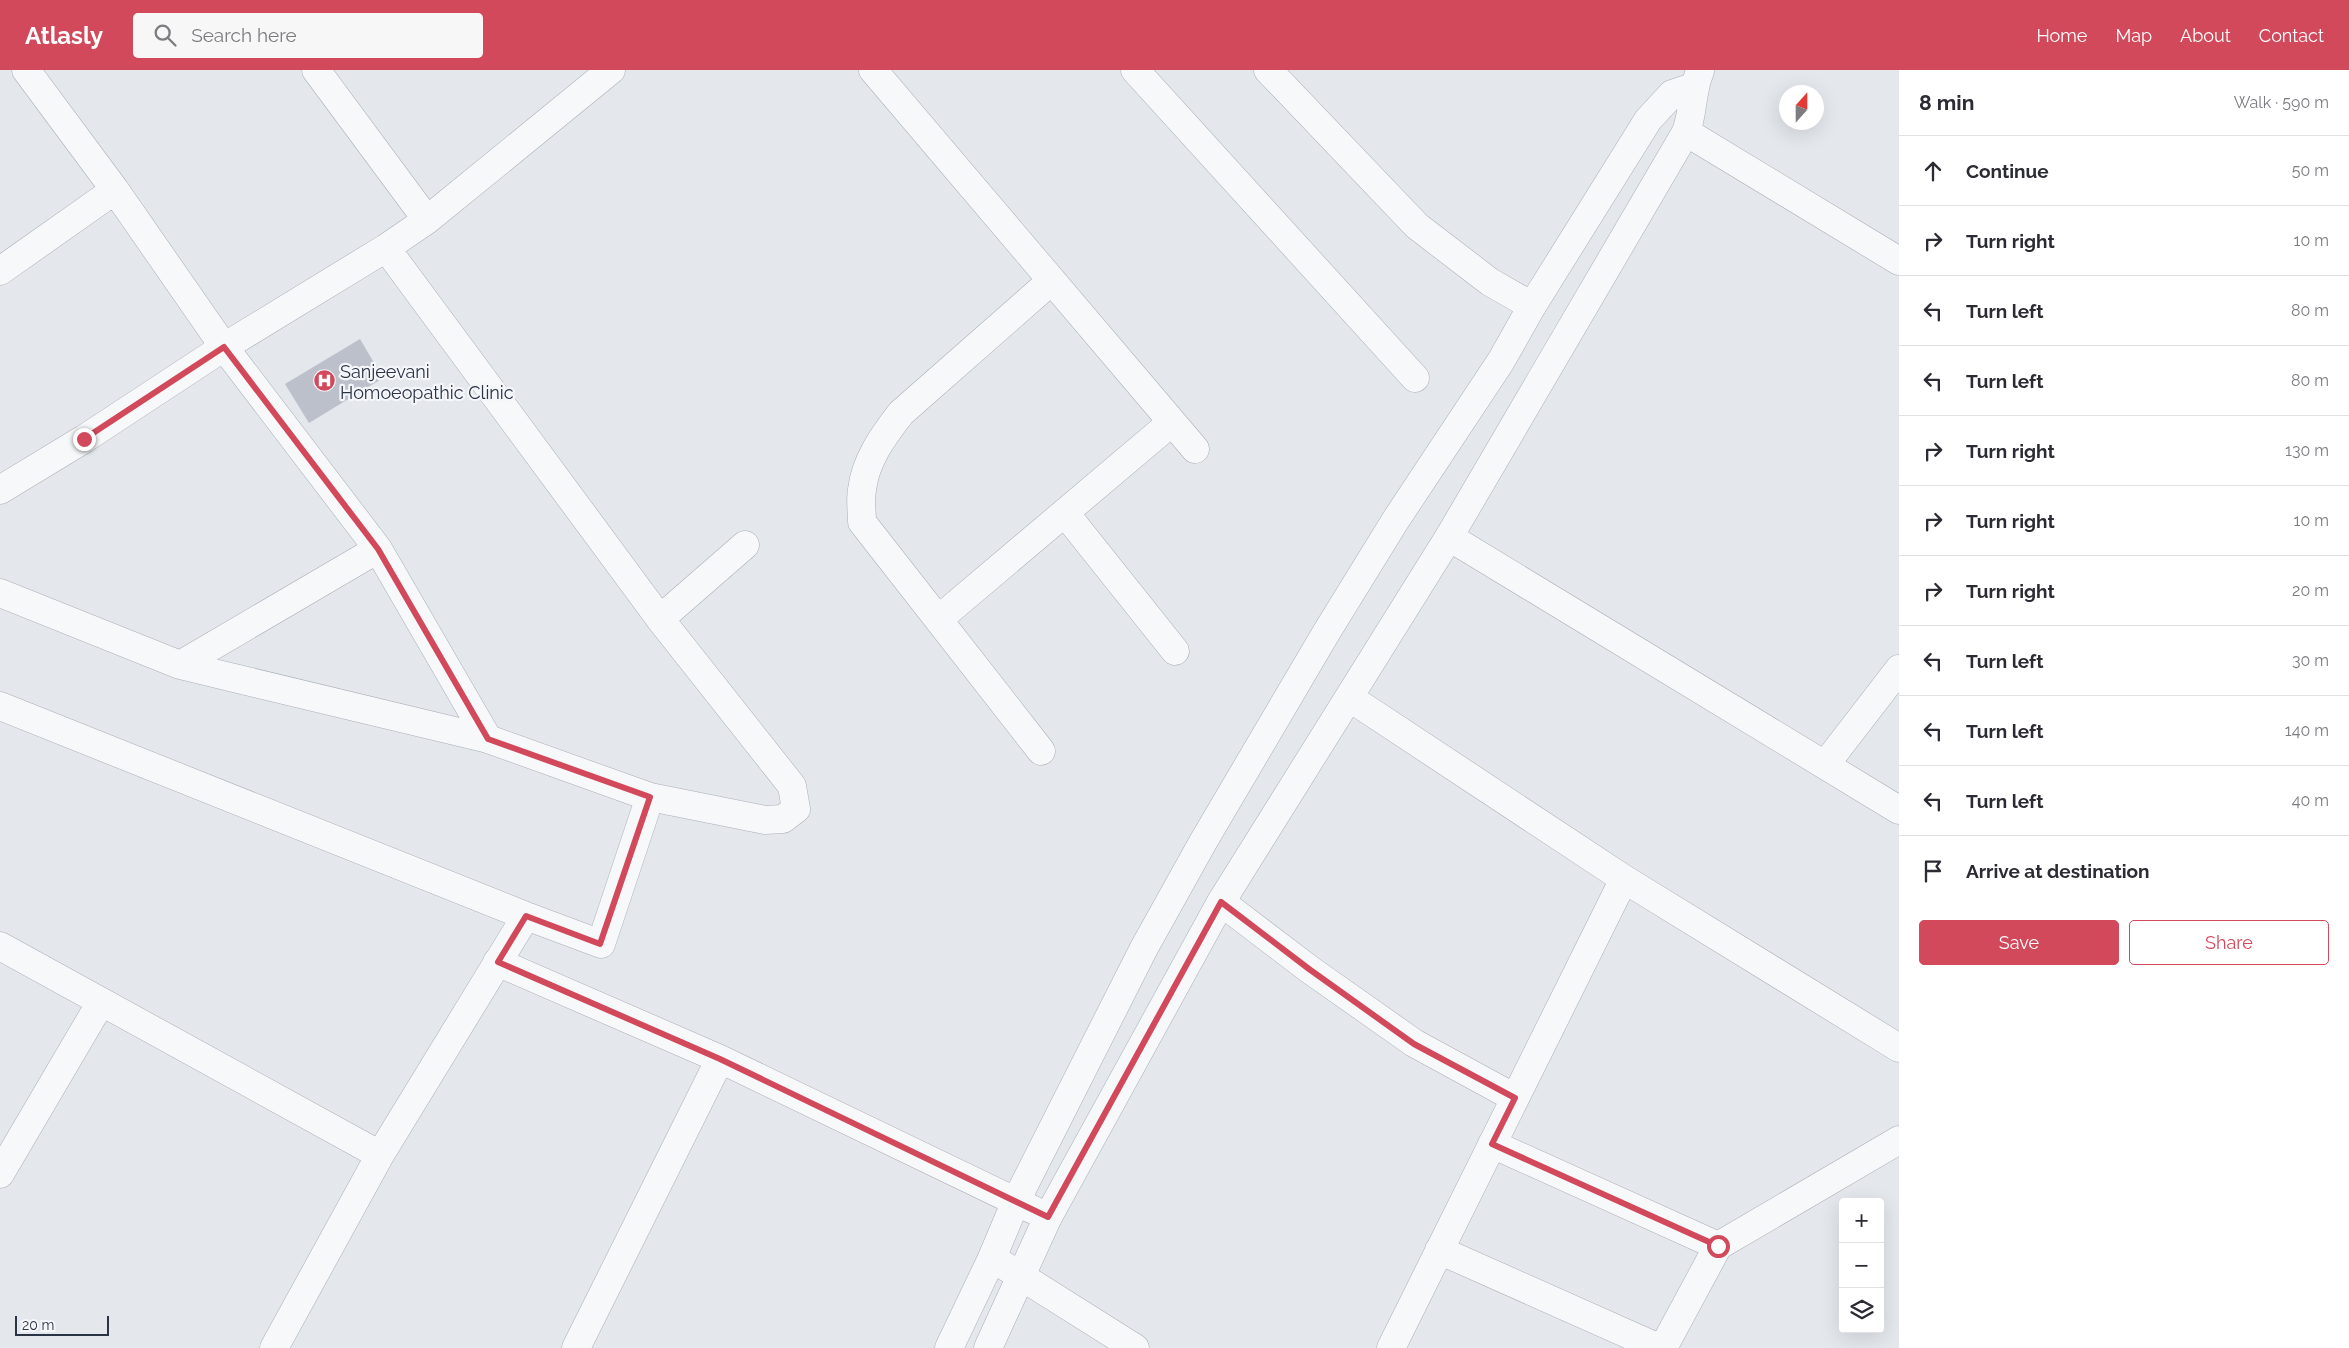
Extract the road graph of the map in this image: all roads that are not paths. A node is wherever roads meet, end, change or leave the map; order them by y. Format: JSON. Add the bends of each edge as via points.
{"nodes":[{"id":1,"x":26,"y":70,"type":"edge"},
{"id":2,"x":316,"y":70,"type":"edge"},
{"id":3,"x":611,"y":70,"type":"edge"},
{"id":4,"x":873,"y":70,"type":"edge"},
{"id":5,"x":1135,"y":70,"type":"edge"},
{"id":6,"x":1268,"y":70,"type":"edge"},
{"id":7,"x":1697,"y":78,"type":"edge"},
{"id":8,"x":1686,"y":132,"type":"junction"},
{"id":9,"x":115,"y":190,"type":"junction"},
{"id":10,"x":427,"y":220,"type":"junction"},
{"id":11,"x":386,"y":248,"type":"junction"},
{"id":12,"x":1899,"y":261,"type":"edge"},
{"id":13,"x":0,"y":271,"type":"edge"},
{"id":14,"x":1051,"y":281,"type":"junction"},
{"id":15,"x":1532,"y":306,"type":"junction"},
{"id":16,"x":224,"y":347,"type":"junction"},
{"id":17,"x":1415,"y":378,"type":"dead end"},
{"id":18,"x":1172,"y":422,"type":"junction"},
{"id":19,"x":1195,"y":449,"type":"dead end"},
{"id":20,"x":0,"y":490,"type":"edge"},
{"id":21,"x":1065,"y":512,"type":"junction"},
{"id":22,"x":1449,"y":537,"type":"junction"},
{"id":23,"x":745,"y":545,"type":"dead end"},
{"id":24,"x":378,"y":549,"type":"junction"},
{"id":25,"x":0,"y":593,"type":"edge"},
{"id":26,"x":660,"y":618,"type":"junction"},
{"id":27,"x":940,"y":618,"type":"junction"},
{"id":28,"x":1175,"y":651,"type":"dead end"},
{"id":29,"x":180,"y":665,"type":"junction"},
{"id":30,"x":1899,"y":670,"type":"edge"},
{"id":31,"x":1350,"y":698,"type":"junction"},
{"id":32,"x":0,"y":706,"type":"edge"},
{"id":33,"x":488,"y":739,"type":"junction"},
{"id":34,"x":1042,"y":750,"type":"dead end"},
{"id":35,"x":1825,"y":765,"type":"junction"},
{"id":36,"x":650,"y":797,"type":"junction"},
{"id":37,"x":1899,"y":810,"type":"edge"},
{"id":38,"x":1624,"y":879,"type":"junction"},
{"id":39,"x":1221,"y":902,"type":"junction"},
{"id":40,"x":526,"y":916,"type":"junction"},
{"id":41,"x":0,"y":946,"type":"edge"},
{"id":42,"x":498,"y":962,"type":"junction"},
{"id":43,"x":101,"y":1002,"type":"junction"},
{"id":44,"x":1899,"y":1048,"type":"edge"},
{"id":45,"x":720,"y":1059,"type":"junction"},
{"id":46,"x":1515,"y":1098,"type":"junction"},
{"id":47,"x":1899,"y":1140,"type":"edge"},
{"id":48,"x":1492,"y":1144,"type":"junction"},
{"id":49,"x":380,"y":1155,"type":"junction"},
{"id":50,"x":0,"y":1174,"type":"edge"},
{"id":51,"x":1016,"y":1201,"type":"junction"},
{"id":52,"x":1048,"y":1217,"type":"junction"},
{"id":53,"x":1718,"y":1246,"type":"junction"},
{"id":54,"x":1439,"y":1250,"type":"junction"},
{"id":55,"x":992,"y":1258,"type":"junction"},
{"id":56,"x":1021,"y":1275,"type":"junction"},
{"id":57,"x":274,"y":1348,"type":"edge"},
{"id":58,"x":576,"y":1348,"type":"edge"},
{"id":59,"x":948,"y":1348,"type":"edge"},
{"id":60,"x":988,"y":1348,"type":"edge"},
{"id":61,"x":1135,"y":1348,"type":"edge"},
{"id":62,"x":1391,"y":1348,"type":"edge"},
{"id":63,"x":1659,"y":1348,"type":"edge"},
{"id":64,"x":1663,"y":1348,"type":"edge"}],
"edges":[{"from":1,"to":9,"type":"street"},
{"from":2,"to":10,"type":"street"},
{"from":3,"to":10,"type":"street"},
{"from":4,"to":14,"type":"street"},
{"from":5,"to":17,"type":"street"},
{"from":6,"to":15,"type":"street","via":[[1417,226],[1490,282]]},
{"from":7,"to":8,"type":"street"},
{"from":7,"to":15,"type":"street","via":[[1672,94],[1648,120]]},
{"from":8,"to":12,"type":"street"},
{"from":8,"to":22,"type":"street"},
{"from":9,"to":13,"type":"street"},
{"from":9,"to":16,"type":"street"},
{"from":10,"to":11,"type":"street"},
{"from":11,"to":16,"type":"street"},
{"from":11,"to":26,"type":"street"},
{"from":14,"to":18,"type":"street"},
{"from":14,"to":27,"type":"street","via":[[900,413],[868,465],[862,490],[862,522]]},
{"from":15,"to":51,"type":"street","via":[[1501,362],[1326,633],[1203,842],[1144,948]]},
{"from":16,"to":20,"type":"street"},
{"from":16,"to":24,"type":"street"},
{"from":18,"to":19,"type":"street"},
{"from":18,"to":21,"type":"street"},
{"from":21,"to":27,"type":"street"},
{"from":21,"to":28,"type":"street"},
{"from":22,"to":31,"type":"street"},
{"from":22,"to":35,"type":"street"},
{"from":23,"to":26,"type":"street"},
{"from":24,"to":29,"type":"street"},
{"from":24,"to":33,"type":"street"},
{"from":25,"to":29,"type":"street"},
{"from":26,"to":36,"type":"street","via":[[792,786],[796,809],[783,819],[766,820]]},
{"from":27,"to":34,"type":"street"},
{"from":29,"to":33,"type":"street"},
{"from":30,"to":35,"type":"street"},
{"from":31,"to":38,"type":"street"},
{"from":31,"to":39,"type":"street"},
{"from":32,"to":40,"type":"street"},
{"from":33,"to":36,"type":"street"},
{"from":35,"to":37,"type":"street"},
{"from":36,"to":40,"type":"street","via":[[600,944]]},
{"from":38,"to":44,"type":"street"},
{"from":38,"to":46,"type":"street"},
{"from":39,"to":46,"type":"street","via":[[1414,1044]]},
{"from":39,"to":52,"type":"street"},
{"from":40,"to":42,"type":"street"},
{"from":41,"to":43,"type":"street"},
{"from":42,"to":45,"type":"street"},
{"from":42,"to":49,"type":"street"},
{"from":43,"to":49,"type":"street"},
{"from":43,"to":50,"type":"street"},
{"from":45,"to":51,"type":"street"},
{"from":45,"to":58,"type":"street"},
{"from":46,"to":48,"type":"street"},
{"from":47,"to":53,"type":"street"},
{"from":48,"to":53,"type":"street"},
{"from":48,"to":54,"type":"street"},
{"from":49,"to":57,"type":"street"},
{"from":51,"to":52,"type":"street"},
{"from":51,"to":55,"type":"street"},
{"from":52,"to":56,"type":"street"},
{"from":53,"to":64,"type":"street"},
{"from":54,"to":62,"type":"street"},
{"from":54,"to":63,"type":"street"},
{"from":55,"to":56,"type":"street"},
{"from":55,"to":59,"type":"street"},
{"from":56,"to":60,"type":"street"},
{"from":56,"to":61,"type":"street"}]}
